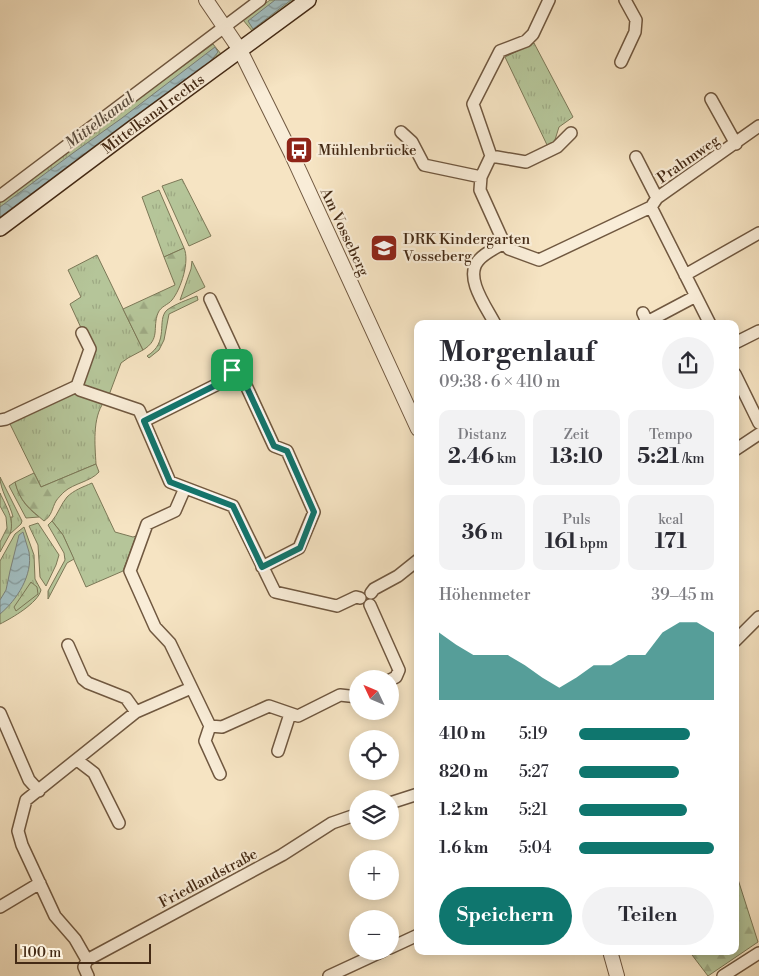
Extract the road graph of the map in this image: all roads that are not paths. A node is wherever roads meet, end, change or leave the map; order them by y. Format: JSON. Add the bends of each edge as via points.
{"nodes":[{"id":1,"x":206,"y":0,"type":"edge"},
{"id":2,"x":260,"y":0,"type":"edge"},
{"id":3,"x":308,"y":0,"type":"edge"},
{"id":4,"x":549,"y":0,"type":"edge"},
{"id":5,"x":625,"y":0,"type":"edge"},
{"id":6,"x":232,"y":38,"type":"junction"},
{"id":7,"x":621,"y":62,"type":"dead end"},
{"id":8,"x":711,"y":99,"type":"dead end"},
{"id":9,"x":759,"y":126,"type":"edge"},
{"id":10,"x":401,"y":132,"type":"dead end"},
{"id":11,"x":571,"y":133,"type":"dead end"},
{"id":12,"x":736,"y":144,"type":"junction"},
{"id":13,"x":491,"y":156,"type":"junction"},
{"id":14,"x":636,"y":157,"type":"dead end"},
{"id":15,"x":481,"y":177,"type":"junction"},
{"id":16,"x":0,"y":196,"type":"edge"},
{"id":17,"x":654,"y":202,"type":"junction"},
{"id":18,"x":0,"y":228,"type":"edge"},
{"id":19,"x":759,"y":233,"type":"edge"},
{"id":20,"x":504,"y":243,"type":"junction"},
{"id":21,"x":685,"y":276,"type":"junction"},
{"id":22,"x":696,"y":296,"type":"junction"},
{"id":23,"x":210,"y":299,"type":"dead end"},
{"id":24,"x":643,"y":313,"type":"dead end"},
{"id":25,"x":493,"y":320,"type":"edge"},
{"id":26,"x":646,"y":320,"type":"edge"},
{"id":27,"x":651,"y":320,"type":"edge"},
{"id":28,"x":708,"y":320,"type":"edge"},
{"id":29,"x":759,"y":332,"type":"edge"},
{"id":30,"x":82,"y":333,"type":"dead end"},
{"id":31,"x":739,"y":341,"type":"edge"},
{"id":32,"x":239,"y":375,"type":"junction"},
{"id":33,"x":77,"y":386,"type":"junction"},
{"id":34,"x":739,"y":390,"type":"edge"},
{"id":35,"x":0,"y":420,"type":"edge"},
{"id":36,"x":414,"y":420,"type":"edge"},
{"id":37,"x":144,"y":421,"type":"junction"},
{"id":38,"x":759,"y":423,"type":"edge"},
{"id":39,"x":759,"y":434,"type":"edge"},
{"id":40,"x":739,"y":447,"type":"edge"},
{"id":41,"x":185,"y":488,"type":"junction"},
{"id":42,"x":414,"y":563,"type":"edge"},
{"id":43,"x":262,"y":567,"type":"junction"},
{"id":44,"x":371,"y":599,"type":"junction"},
{"id":45,"x":759,"y":617,"type":"edge"},
{"id":46,"x":739,"y":637,"type":"edge"},
{"id":47,"x":68,"y":645,"type":"dead end"},
{"id":48,"x":399,"y":670,"type":"edge"},
{"id":49,"x":191,"y":688,"type":"junction"},
{"id":50,"x":349,"y":696,"type":"edge"},
{"id":51,"x":136,"y":712,"type":"junction"},
{"id":52,"x":0,"y":713,"type":"edge"},
{"id":53,"x":290,"y":714,"type":"junction"},
{"id":54,"x":210,"y":726,"type":"junction"},
{"id":55,"x":278,"y":751,"type":"dead end"},
{"id":56,"x":77,"y":760,"type":"junction"},
{"id":57,"x":220,"y":774,"type":"dead end"},
{"id":58,"x":38,"y":791,"type":"junction"},
{"id":59,"x":414,"y":795,"type":"edge"},
{"id":60,"x":399,"y":800,"type":"edge"},
{"id":61,"x":349,"y":817,"type":"edge"},
{"id":62,"x":119,"y":823,"type":"dead end"},
{"id":63,"x":40,"y":883,"type":"junction"},
{"id":64,"x":0,"y":907,"type":"edge"},
{"id":65,"x":414,"y":937,"type":"edge"},
{"id":66,"x":399,"y":944,"type":"edge"},
{"id":67,"x":759,"y":953,"type":"edge"},
{"id":68,"x":611,"y":955,"type":"edge"},
{"id":69,"x":87,"y":960,"type":"junction"},
{"id":70,"x":364,"y":960,"type":"edge"},
{"id":71,"x":88,"y":976,"type":"edge"},
{"id":72,"x":329,"y":976,"type":"edge"},
{"id":73,"x":617,"y":976,"type":"edge"},
{"id":74,"x":723,"y":976,"type":"edge"}],
"edges":[{"from":1,"to":6,"type":"street","name":"Am Vosseberg"},
{"from":2,"to":6,"type":"street"},
{"from":3,"to":6,"type":"main road","name":"Mittelkanal rechts"},
{"from":4,"to":13,"type":"street","via":[[533,34],[526,41],[500,51],[473,104]]},
{"from":5,"to":7,"type":"street","via":[[636,20],[635,32]]},
{"from":6,"to":16,"type":"street"},
{"from":6,"to":18,"type":"main road","name":"Mittelkanal rechts"},
{"from":6,"to":36,"type":"street","name":"Am Vosseberg","via":[[292,155]]},
{"from":8,"to":12,"type":"street","name":"Prahmweg"},
{"from":9,"to":12,"type":"street","name":"Prahmweg"},
{"from":10,"to":15,"type":"street","via":[[412,142],[424,165]]},
{"from":11,"to":13,"type":"street","via":[[558,146],[526,162]]},
{"from":12,"to":17,"type":"street","name":"Prahmweg"},
{"from":13,"to":15,"type":"street"},
{"from":14,"to":17,"type":"street"},
{"from":15,"to":20,"type":"street","via":[[480,190]]},
{"from":17,"to":20,"type":"street","name":"Prahmweg","via":[[539,260],[509,249]]},
{"from":17,"to":21,"type":"street"},
{"from":19,"to":21,"type":"street"},
{"from":20,"to":25,"type":"street","via":[[477,262],[473,271],[474,284]]},
{"from":21,"to":22,"type":"street"},
{"from":22,"to":27,"type":"street"},
{"from":22,"to":28,"type":"street"},
{"from":23,"to":32,"type":"street"},
{"from":24,"to":26,"type":"street"},
{"from":29,"to":31,"type":"street"},
{"from":30,"to":33,"type":"street","via":[[90,349]]},
{"from":32,"to":37,"type":"street"},
{"from":32,"to":43,"type":"street","via":[[274,446],[287,451],[314,512],[300,548]]},
{"from":33,"to":35,"type":"street"},
{"from":33,"to":37,"type":"street","via":[[80,390],[139,410]]},
{"from":34,"to":38,"type":"street"},
{"from":37,"to":41,"type":"street","via":[[170,482]]},
{"from":39,"to":40,"type":"street"},
{"from":41,"to":43,"type":"street","via":[[233,506]]},
{"from":41,"to":49,"type":"street","via":[[175,511],[147,524],[130,571],[155,627],[170,643]]},
{"from":42,"to":44,"type":"street","via":[[374,589]]},
{"from":43,"to":44,"type":"street","via":[[275,592],[337,606],[360,598],[364,592],[368,592]]},
{"from":44,"to":48,"type":"street"},
{"from":45,"to":46,"type":"street"},
{"from":47,"to":51,"type":"street","via":[[83,679],[126,698]]},
{"from":49,"to":51,"type":"street"},
{"from":49,"to":54,"type":"street"},
{"from":50,"to":53,"type":"street","via":[[340,695],[298,716]]},
{"from":51,"to":56,"type":"street"},
{"from":52,"to":58,"type":"street","via":[[29,780]]},
{"from":53,"to":54,"type":"street","via":[[269,706],[222,727]]},
{"from":53,"to":55,"type":"street"},
{"from":54,"to":57,"type":"street","via":[[205,741]]},
{"from":56,"to":58,"type":"street"},
{"from":56,"to":62,"type":"street","via":[[94,773]]},
{"from":58,"to":63,"type":"street","via":[[26,800],[18,830]]},
{"from":59,"to":60,"type":"street"},
{"from":61,"to":69,"type":"street","name":"Friedlandstraße","via":[[332,823],[282,855]]},
{"from":63,"to":64,"type":"street"},
{"from":63,"to":69,"type":"street","via":[[55,916],[75,939]]},
{"from":65,"to":66,"type":"street"},
{"from":67,"to":74,"type":"street"},
{"from":68,"to":73,"type":"street"},
{"from":69,"to":71,"type":"street","via":[[84,967]]},
{"from":70,"to":72,"type":"street"}]}
